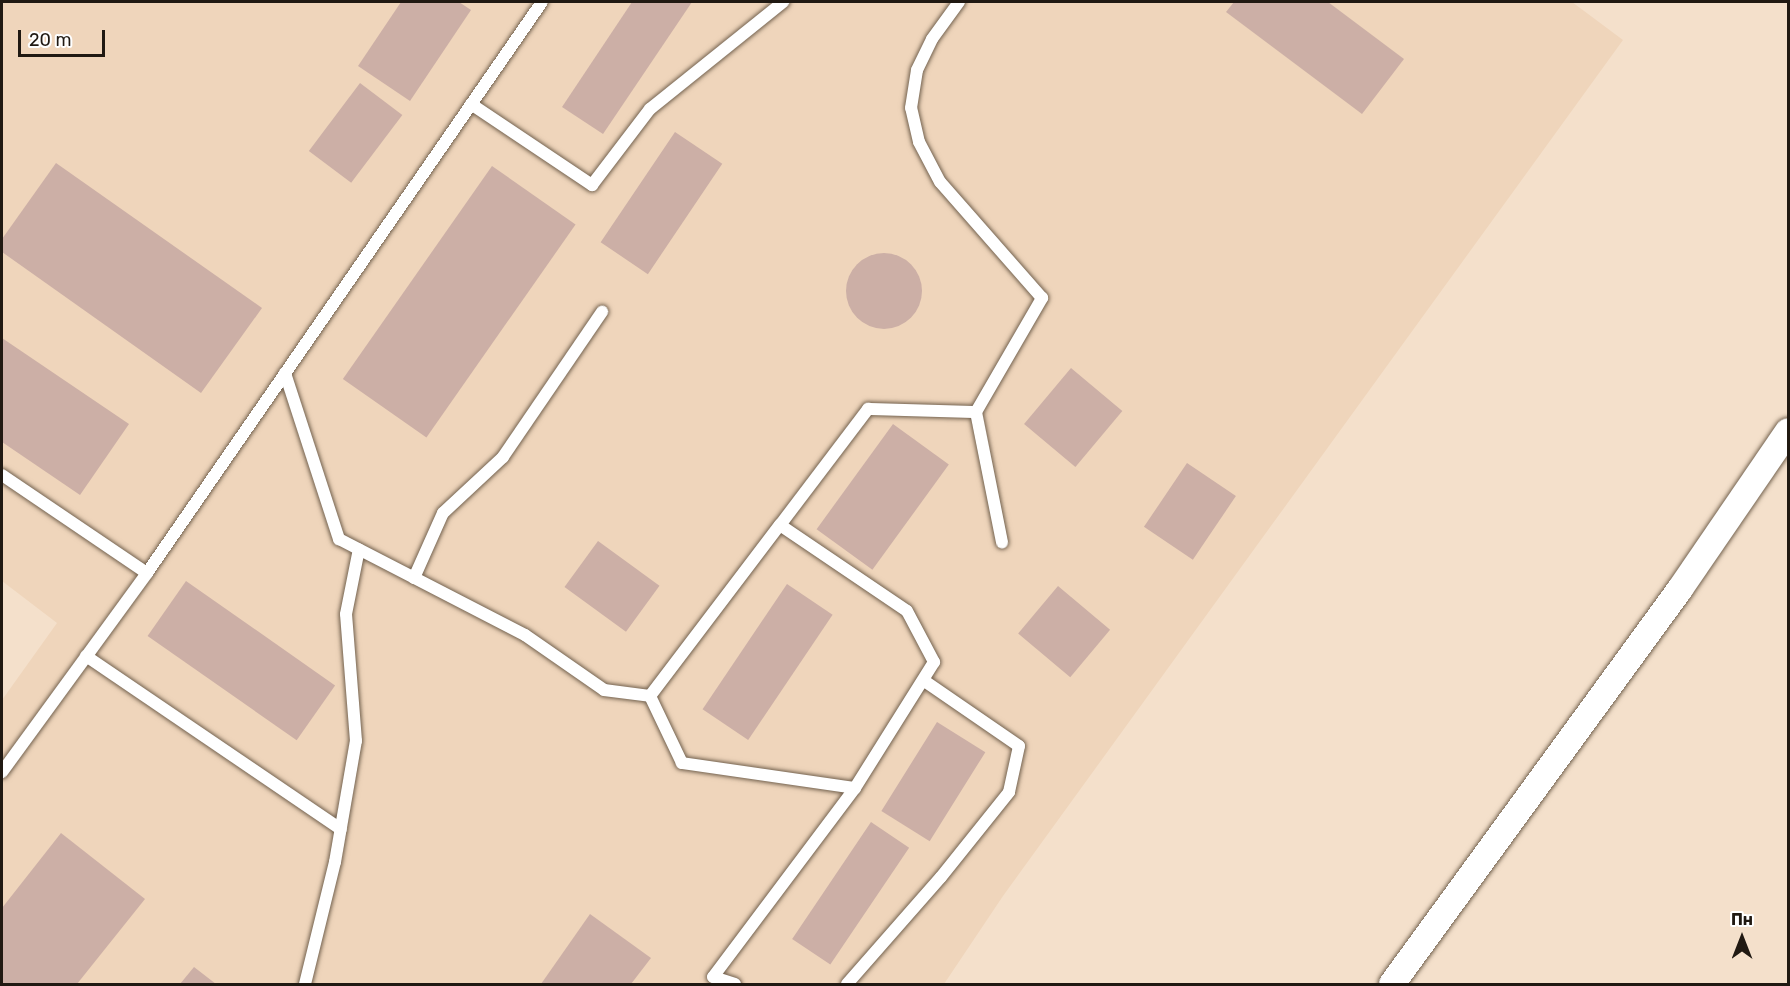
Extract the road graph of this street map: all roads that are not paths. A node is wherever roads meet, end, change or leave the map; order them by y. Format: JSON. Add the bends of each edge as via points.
{"nodes":[{"id":1,"x":542,"y":2,"type":"edge"},
{"id":2,"x":783,"y":2,"type":"edge"},
{"id":3,"x":959,"y":2,"type":"edge"},
{"id":4,"x":471,"y":104,"type":"junction"},
{"id":5,"x":602,"y":312,"type":"dead end"},
{"id":6,"x":285,"y":373,"type":"junction"},
{"id":7,"x":976,"y":412,"type":"junction"},
{"id":8,"x":1788,"y":431,"type":"edge"},
{"id":9,"x":2,"y":475,"type":"edge"},
{"id":10,"x":780,"y":525,"type":"junction"},
{"id":11,"x":1002,"y":542,"type":"dead end"},
{"id":12,"x":359,"y":549,"type":"junction"},
{"id":13,"x":147,"y":573,"type":"junction"},
{"id":14,"x":414,"y":578,"type":"junction"},
{"id":15,"x":86,"y":656,"type":"junction"},
{"id":16,"x":923,"y":680,"type":"junction"},
{"id":17,"x":650,"y":696,"type":"junction"},
{"id":18,"x":2,"y":772,"type":"edge"},
{"id":19,"x":855,"y":788,"type":"junction"},
{"id":20,"x":341,"y":829,"type":"junction"},
{"id":21,"x":711,"y":981,"type":"edge"},
{"id":22,"x":304,"y":984,"type":"edge"},
{"id":23,"x":735,"y":984,"type":"edge"},
{"id":24,"x":847,"y":984,"type":"edge"},
{"id":25,"x":1392,"y":984,"type":"edge"}],
"edges":[{"from":1,"to":4,"type":"lane"},
{"from":2,"to":4,"type":"lane","via":[[650,109],[592,185]]},
{"from":3,"to":7,"type":"lane","via":[[932,39],[917,70],[911,108],[919,142],[940,182],[1042,298]]},
{"from":4,"to":6,"type":"lane"},
{"from":5,"to":14,"type":"lane","via":[[503,457],[443,513]]},
{"from":6,"to":12,"type":"lane","via":[[339,539]]},
{"from":6,"to":13,"type":"lane"},
{"from":7,"to":10,"type":"lane","via":[[868,409]]},
{"from":7,"to":11,"type":"lane"},
{"from":8,"to":25,"type":"street","via":[[1680,589]]},
{"from":9,"to":13,"type":"lane"},
{"from":10,"to":16,"type":"lane","via":[[907,611],[934,662]]},
{"from":10,"to":17,"type":"lane"},
{"from":12,"to":14,"type":"lane"},
{"from":12,"to":20,"type":"lane","via":[[346,614],[356,741]]},
{"from":13,"to":15,"type":"lane"},
{"from":14,"to":17,"type":"lane","via":[[525,634],[604,690]]},
{"from":15,"to":18,"type":"lane"},
{"from":15,"to":20,"type":"lane"},
{"from":16,"to":19,"type":"lane"},
{"from":16,"to":24,"type":"lane","via":[[1020,746],[1009,792]]},
{"from":17,"to":19,"type":"lane","via":[[682,763]]},
{"from":19,"to":21,"type":"lane"},
{"from":20,"to":22,"type":"lane"},
{"from":21,"to":23,"type":"lane"}]}
